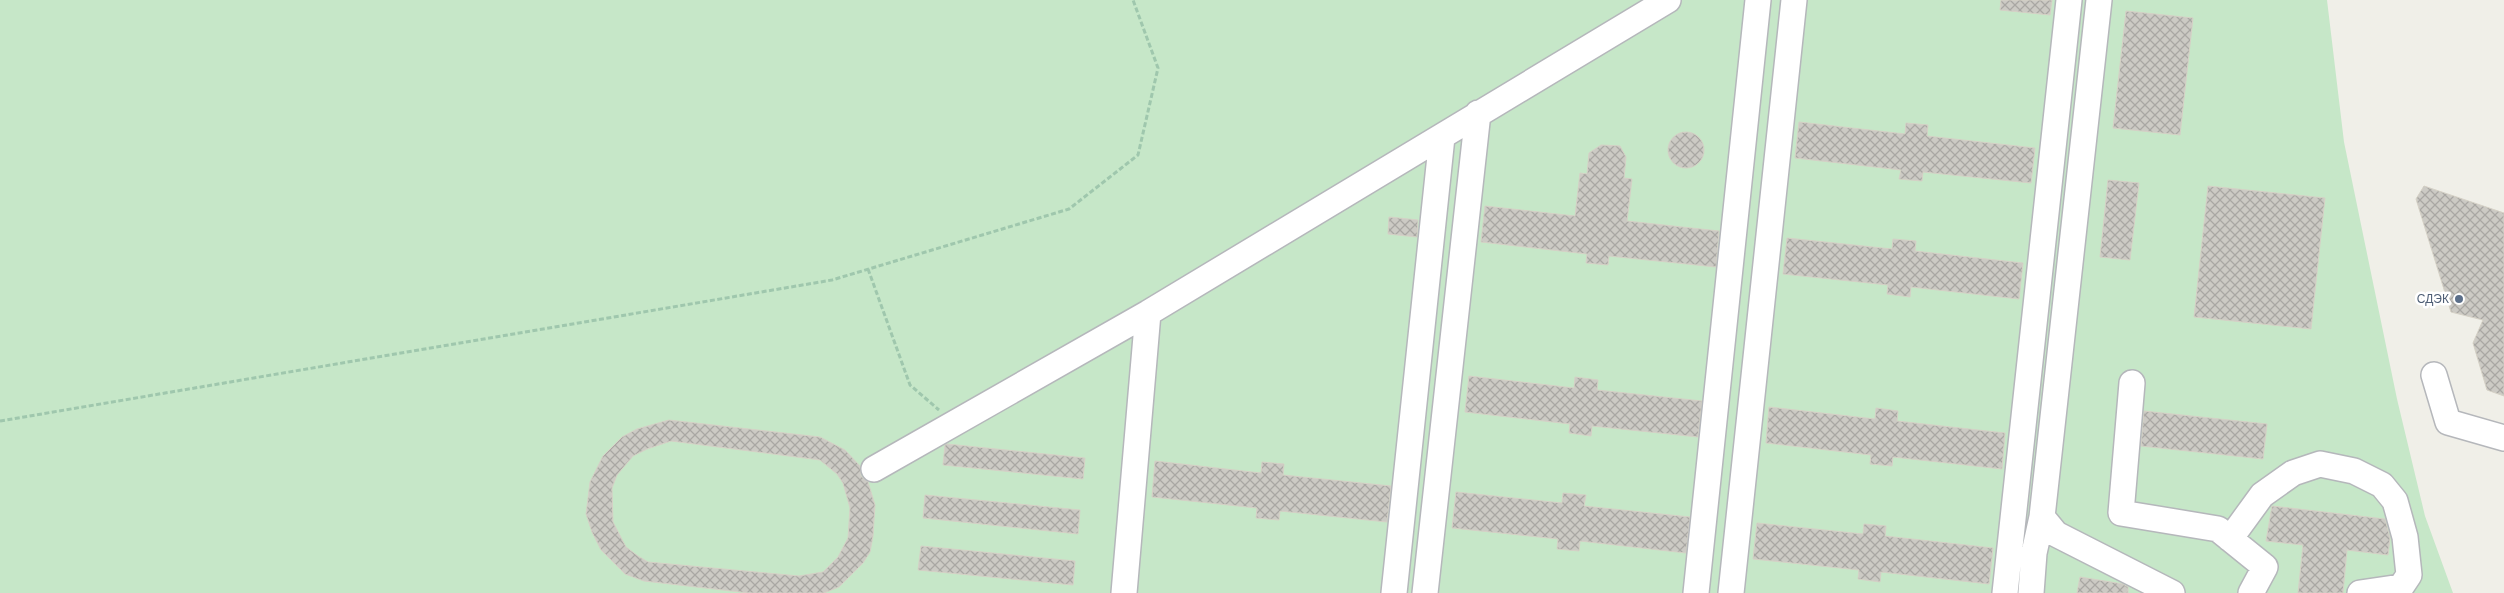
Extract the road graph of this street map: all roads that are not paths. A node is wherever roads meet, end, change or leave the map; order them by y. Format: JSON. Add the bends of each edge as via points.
{"nodes":[{"id":1,"x":1668,"y":0,"type":"edge"},
{"id":2,"x":1758,"y":0,"type":"edge"},
{"id":3,"x":1794,"y":0,"type":"edge"},
{"id":4,"x":2068,"y":0,"type":"edge"},
{"id":5,"x":2099,"y":0,"type":"edge"},
{"id":6,"x":1478,"y":113,"type":"junction"},
{"id":7,"x":1442,"y":137,"type":"junction"},
{"id":8,"x":1148,"y":313,"type":"junction"},
{"id":9,"x":2434,"y":375,"type":"dead end"},
{"id":10,"x":2132,"y":383,"type":"dead end"},
{"id":11,"x":2504,"y":438,"type":"edge"},
{"id":12,"x":874,"y":469,"type":"dead end"},
{"id":13,"x":2042,"y":517,"type":"junction"},
{"id":14,"x":2230,"y":539,"type":"junction"},
{"id":15,"x":2170,"y":592,"type":"edge"},
{"id":16,"x":1124,"y":593,"type":"edge"},
{"id":17,"x":1394,"y":593,"type":"edge"},
{"id":18,"x":1425,"y":593,"type":"edge"},
{"id":19,"x":1696,"y":593,"type":"edge"},
{"id":20,"x":1731,"y":593,"type":"edge"},
{"id":21,"x":2005,"y":593,"type":"edge"},
{"id":22,"x":2031,"y":593,"type":"edge"},
{"id":23,"x":2251,"y":593,"type":"edge"},
{"id":24,"x":2360,"y":593,"type":"edge"}],
"edges":[{"from":1,"to":6,"type":"lane"},
{"from":2,"to":19,"type":"lane"},
{"from":3,"to":20,"type":"lane"},
{"from":4,"to":21,"type":"lane"},
{"from":5,"to":13,"type":"lane"},
{"from":6,"to":7,"type":"lane"},
{"from":6,"to":18,"type":"lane"},
{"from":7,"to":8,"type":"lane"},
{"from":7,"to":17,"type":"lane"},
{"from":8,"to":12,"type":"lane"},
{"from":8,"to":16,"type":"lane"},
{"from":9,"to":11,"type":"lane","via":[[2448,422]]},
{"from":10,"to":14,"type":"lane","via":[[2121,513],[2218,529]]},
{"from":13,"to":15,"type":"lane","via":[[2056,534]]},
{"from":13,"to":22,"type":"lane","via":[[2034,553]]},
{"from":14,"to":23,"type":"lane","via":[[2265,568]]},
{"from":14,"to":24,"type":"lane","via":[[2262,494],[2293,474],[2320,464],[2354,472],[2382,484],[2395,501],[2405,537],[2409,575],[2401,587]]}]}
